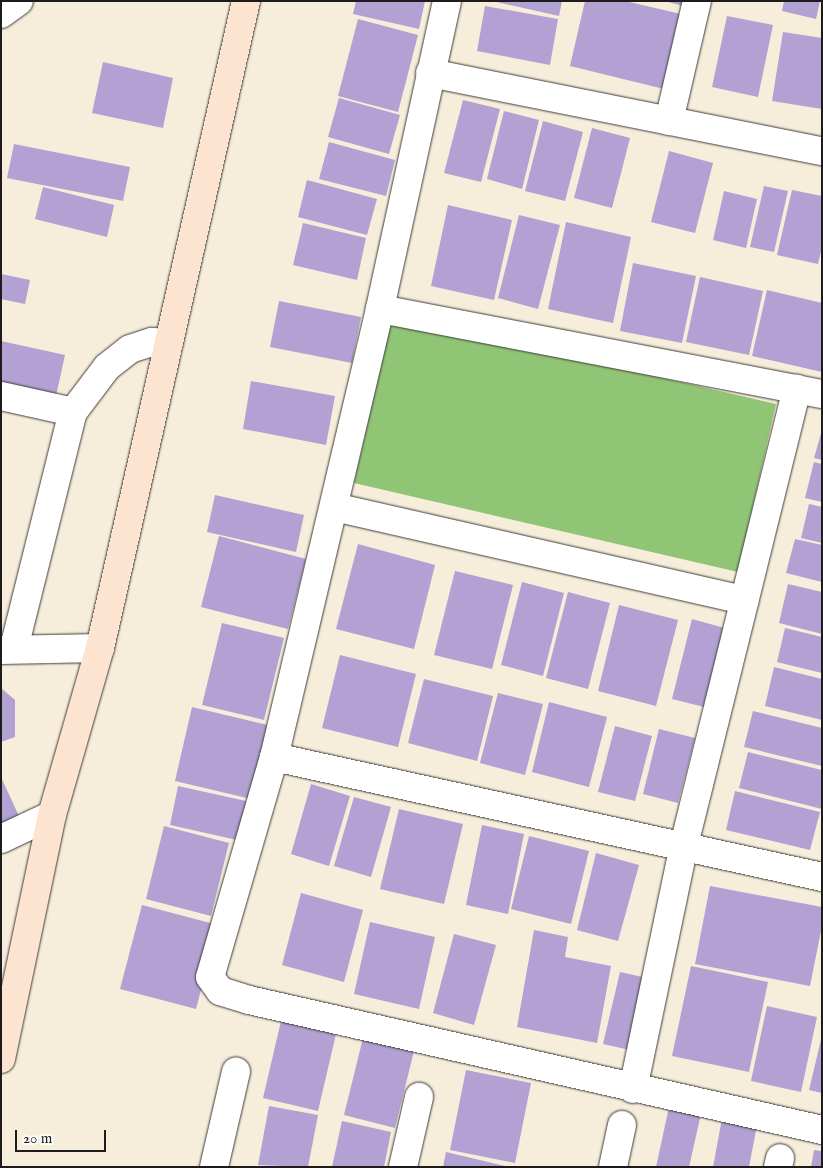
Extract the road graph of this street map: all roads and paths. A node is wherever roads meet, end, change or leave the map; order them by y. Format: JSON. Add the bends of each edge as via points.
{"nodes":[{"id":1,"x":19,"y":1,"type":"edge"},
{"id":2,"x":246,"y":1,"type":"edge"},
{"id":3,"x":447,"y":1,"type":"edge"},
{"id":4,"x":697,"y":1,"type":"edge"},
{"id":5,"x":1,"y":14,"type":"edge"},
{"id":6,"x":430,"y":73,"type":"junction"},
{"id":7,"x":669,"y":121,"type":"junction"},
{"id":8,"x":822,"y":151,"type":"edge"},
{"id":9,"x":380,"y":309,"type":"junction"},
{"id":10,"x":169,"y":343,"type":"junction"},
{"id":11,"x":810,"y":392,"type":"edge"},
{"id":12,"x":1,"y":396,"type":"edge"},
{"id":13,"x":73,"y":412,"type":"junction"},
{"id":14,"x":334,"y":507,"type":"junction"},
{"id":15,"x":745,"y":600,"type":"junction"},
{"id":16,"x":100,"y":648,"type":"junction"},
{"id":17,"x":8,"y":649,"type":"edge"},
{"id":18,"x":274,"y":757,"type":"junction"},
{"id":19,"x":52,"y":815,"type":"junction"},
{"id":20,"x":1,"y":839,"type":"edge"},
{"id":21,"x":684,"y":845,"type":"junction"},
{"id":22,"x":822,"y":877,"type":"edge"},
{"id":23,"x":1,"y":1059,"type":"edge"},
{"id":24,"x":236,"y":1072,"type":"dead end"},
{"id":25,"x":633,"y":1089,"type":"junction"},
{"id":26,"x":419,"y":1097,"type":"dead end"},
{"id":27,"x":622,"y":1125,"type":"dead end"},
{"id":28,"x":822,"y":1130,"type":"edge"},
{"id":29,"x":214,"y":1167,"type":"edge"},
{"id":30,"x":403,"y":1167,"type":"edge"},
{"id":31,"x":613,"y":1167,"type":"edge"}],
"edges":[{"from":1,"to":5,"type":"street"},
{"from":2,"to":10,"type":"street"},
{"from":3,"to":6,"type":"street"},
{"from":4,"to":7,"type":"street"},
{"from":6,"to":7,"type":"street"},
{"from":6,"to":9,"type":"street"},
{"from":7,"to":8,"type":"street"},
{"from":9,"to":11,"type":"street"},
{"from":9,"to":14,"type":"street"},
{"from":10,"to":13,"type":"street","via":[[152,342],[130,349],[107,367]]},
{"from":10,"to":16,"type":"street"},
{"from":11,"to":15,"type":"street"},
{"from":12,"to":13,"type":"street"},
{"from":13,"to":17,"type":"street"},
{"from":14,"to":15,"type":"street"},
{"from":14,"to":18,"type":"street"},
{"from":15,"to":21,"type":"street"},
{"from":16,"to":17,"type":"street"},
{"from":16,"to":19,"type":"street"},
{"from":18,"to":21,"type":"street"},
{"from":18,"to":25,"type":"street","via":[[211,968],[210,977],[220,991]]},
{"from":19,"to":20,"type":"street"},
{"from":19,"to":23,"type":"street"},
{"from":21,"to":22,"type":"street"},
{"from":21,"to":25,"type":"street"},
{"from":24,"to":29,"type":"street"},
{"from":25,"to":28,"type":"street"},
{"from":26,"to":30,"type":"street"},
{"from":27,"to":31,"type":"street"}]}
